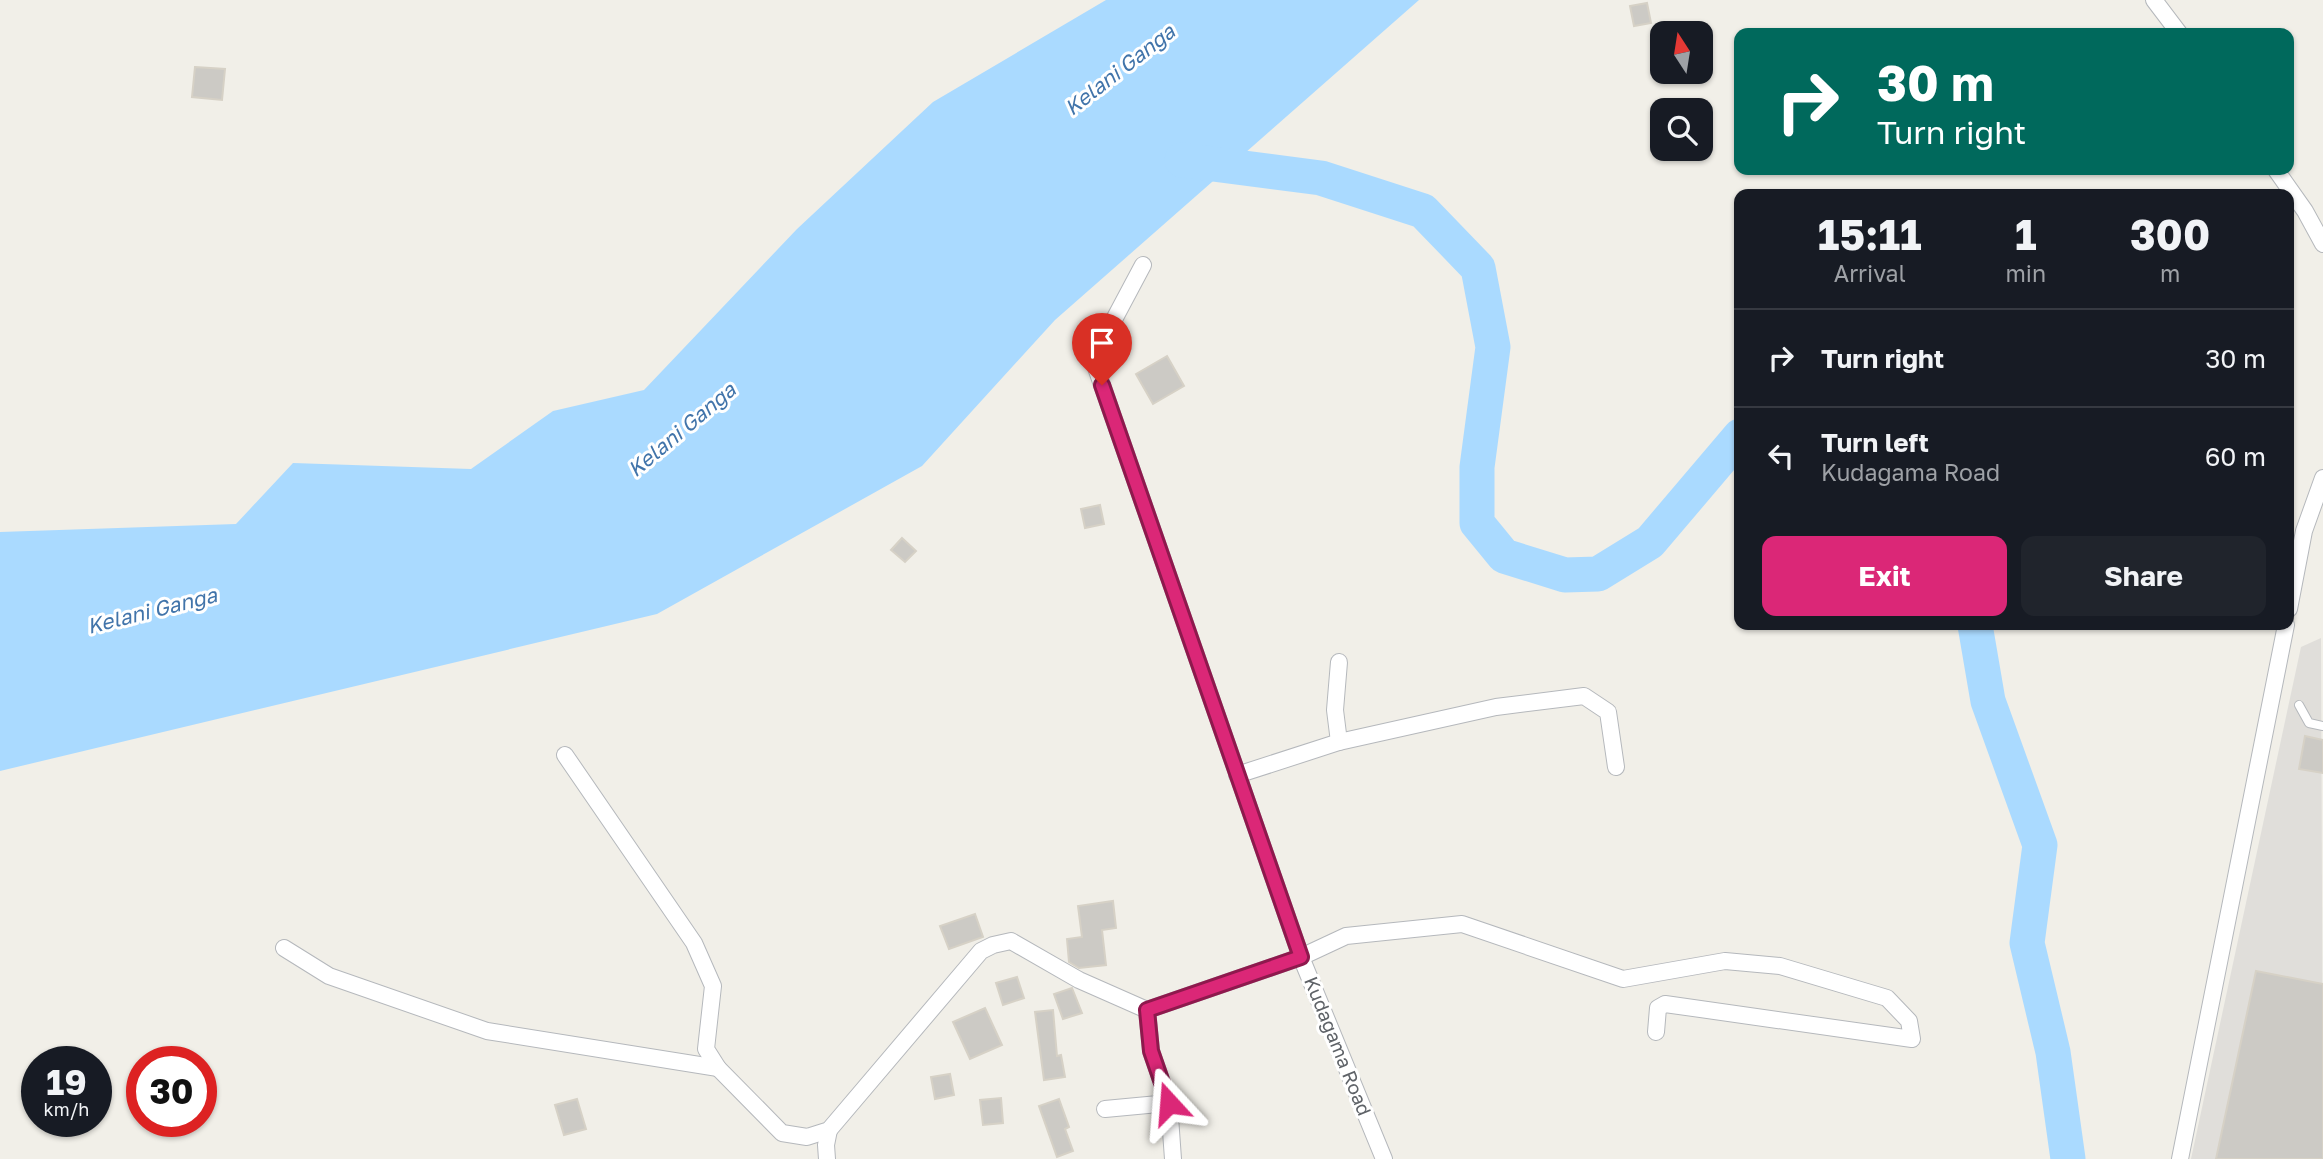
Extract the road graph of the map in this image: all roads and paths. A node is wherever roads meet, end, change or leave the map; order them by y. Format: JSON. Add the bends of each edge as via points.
{"nodes":[{"id":1,"x":2154,"y":0,"type":"edge"},
{"id":2,"x":2175,"y":28,"type":"edge"},
{"id":3,"x":2294,"y":195,"type":"edge"},
{"id":4,"x":2323,"y":244,"type":"edge"},
{"id":5,"x":1143,"y":265,"type":"dead end"},
{"id":6,"x":2323,"y":478,"type":"edge"},
{"id":7,"x":2294,"y":583,"type":"edge"},
{"id":8,"x":2285,"y":630,"type":"edge"},
{"id":9,"x":1339,"y":662,"type":"dead end"},
{"id":10,"x":2299,"y":705,"type":"dead end"},
{"id":11,"x":2323,"y":726,"type":"edge"},
{"id":12,"x":1339,"y":741,"type":"junction"},
{"id":13,"x":565,"y":755,"type":"dead end"},
{"id":14,"x":1616,"y":767,"type":"dead end"},
{"id":15,"x":1237,"y":775,"type":"junction"},
{"id":16,"x":284,"y":948,"type":"dead end"},
{"id":17,"x":1301,"y":957,"type":"junction"},
{"id":18,"x":1147,"y":1010,"type":"junction"},
{"id":19,"x":1656,"y":1032,"type":"dead end"},
{"id":20,"x":718,"y":1069,"type":"junction"},
{"id":21,"x":1169,"y":1103,"type":"junction"},
{"id":22,"x":1105,"y":1109,"type":"dead end"},
{"id":23,"x":829,"y":1130,"type":"junction"},
{"id":24,"x":827,"y":1159,"type":"edge"},
{"id":25,"x":1173,"y":1159,"type":"edge"},
{"id":26,"x":1384,"y":1159,"type":"edge"},
{"id":27,"x":2180,"y":1159,"type":"edge"}],
"edges":[{"from":1,"to":2,"type":"street"},
{"from":3,"to":4,"type":"street"},
{"from":5,"to":15,"type":"street","name":"Kudagama Road","via":[[1093,359]]},
{"from":6,"to":7,"type":"street","via":[[2304,531]]},
{"from":8,"to":27,"type":"street"},
{"from":9,"to":12,"type":"street","via":[[1335,710]]},
{"from":10,"to":11,"type":"lane","via":[[2309,723]]},
{"from":12,"to":14,"type":"street","via":[[1496,706],[1584,696],[1608,712]]},
{"from":12,"to":15,"type":"street"},
{"from":13,"to":20,"type":"street","via":[[694,943],[713,986],[706,1049]]},
{"from":15,"to":17,"type":"street","name":"Kudagama Road"},
{"from":16,"to":20,"type":"street","via":[[329,976],[487,1031]]},
{"from":17,"to":18,"type":"street"},
{"from":17,"to":19,"type":"street","via":[[1346,936],[1462,923],[1623,979],[1725,961],[1780,966],[1887,998],[1909,1021],[1912,1039],[1665,1004],[1658,1008]]},
{"from":17,"to":26,"type":"street","name":"Kudagama Road"},
{"from":18,"to":21,"type":"street","via":[[1151,1051]]},
{"from":18,"to":23,"type":"street","via":[[1079,980],[1011,941],[993,945],[981,951]]},
{"from":20,"to":23,"type":"street","via":[[782,1133],[807,1137]]},
{"from":21,"to":22,"type":"street"},
{"from":21,"to":25,"type":"street"},
{"from":23,"to":24,"type":"street"}]}
